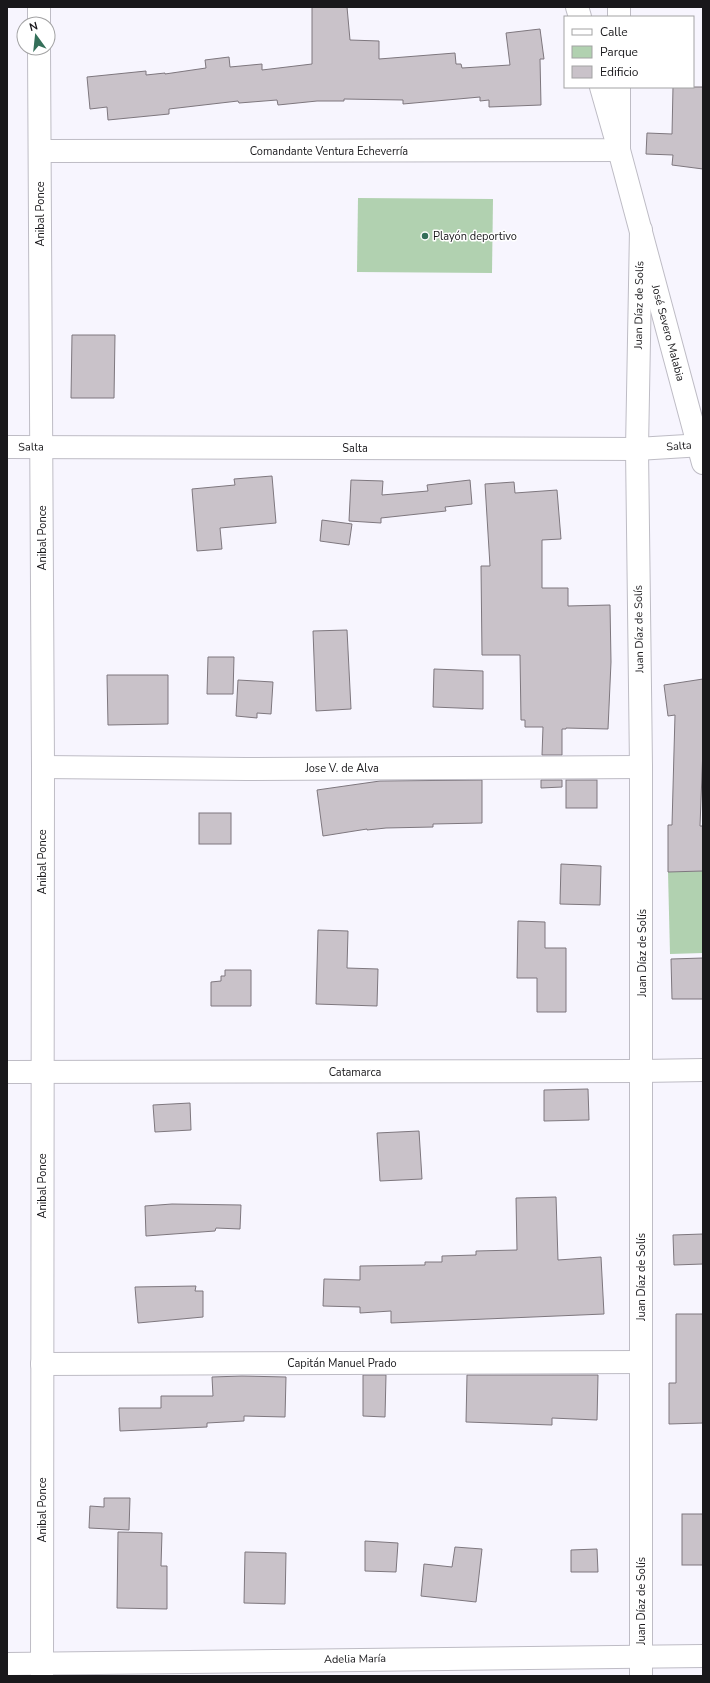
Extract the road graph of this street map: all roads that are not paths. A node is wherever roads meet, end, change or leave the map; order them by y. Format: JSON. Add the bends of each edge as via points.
{"nodes":[{"id":1,"x":39,"y":56,"type":"edge"},
{"id":2,"x":600,"y":88,"type":"edge"},
{"id":3,"x":619,"y":88,"type":"edge"},
{"id":4,"x":619,"y":150,"type":"junction"},
{"id":5,"x":40,"y":151,"type":"junction"},
{"id":6,"x":640,"y":230,"type":"junction"},
{"id":7,"x":41,"y":447,"type":"junction"},
{"id":8,"x":7,"y":448,"type":"edge"},
{"id":9,"x":637,"y":449,"type":"junction"},
{"id":10,"x":701,"y":451,"type":"edge"},
{"id":11,"x":43,"y":767,"type":"junction"},
{"id":12,"x":641,"y":767,"type":"junction"},
{"id":13,"x":703,"y":1070,"type":"edge"},
{"id":14,"x":7,"y":1072,"type":"edge"},
{"id":15,"x":42,"y":1072,"type":"junction"},
{"id":16,"x":642,"y":1072,"type":"junction"},
{"id":17,"x":641,"y":1362,"type":"junction"},
{"id":18,"x":42,"y":1364,"type":"junction"},
{"id":19,"x":703,"y":1656,"type":"edge"},
{"id":20,"x":7,"y":1664,"type":"edge"},
{"id":21,"x":641,"y":1666,"type":"edge"},
{"id":22,"x":42,"y":1669,"type":"edge"}],
"edges":[{"from":1,"to":5,"type":"street","name":"Anibal Ponce"},
{"from":2,"to":4,"type":"street","name":"José Severo Malabia"},
{"from":3,"to":4,"type":"street"},
{"from":4,"to":5,"type":"street","name":"Comandante Ventura Echeverría"},
{"from":4,"to":6,"type":"street","name":"José Severo Malabia"},
{"from":5,"to":7,"type":"street","name":"Anibal Ponce"},
{"from":6,"to":9,"type":"street","name":"Juan Díaz de Solís"},
{"from":6,"to":10,"type":"street","name":"José Severo Malabia"},
{"from":7,"to":8,"type":"street","name":"Salta"},
{"from":7,"to":9,"type":"street","name":"Salta"},
{"from":7,"to":11,"type":"street","name":"Anibal Ponce"},
{"from":9,"to":10,"type":"street","name":"Salta"},
{"from":9,"to":12,"type":"street","name":"Juan Díaz de Solís"},
{"from":11,"to":12,"type":"street","name":"Jose V. de Alva"},
{"from":11,"to":15,"type":"street","name":"Anibal Ponce"},
{"from":12,"to":16,"type":"street","name":"Juan Díaz de Solís"},
{"from":13,"to":16,"type":"street","name":"Catamarca"},
{"from":14,"to":15,"type":"street","name":"Catamarca"},
{"from":15,"to":16,"type":"street","name":"Catamarca"},
{"from":15,"to":18,"type":"street","name":"Anibal Ponce"},
{"from":16,"to":17,"type":"street","name":"Juan Díaz de Solís"},
{"from":17,"to":18,"type":"street","name":"Capitán Manuel Prado"},
{"from":17,"to":21,"type":"street","name":"Juan Díaz de Solís"},
{"from":18,"to":22,"type":"street","name":"Anibal Ponce"},
{"from":19,"to":21,"type":"street","name":"Adelia María"},
{"from":20,"to":22,"type":"street","name":"Adelia María"},
{"from":21,"to":22,"type":"street","name":"Adelia María"}]}
